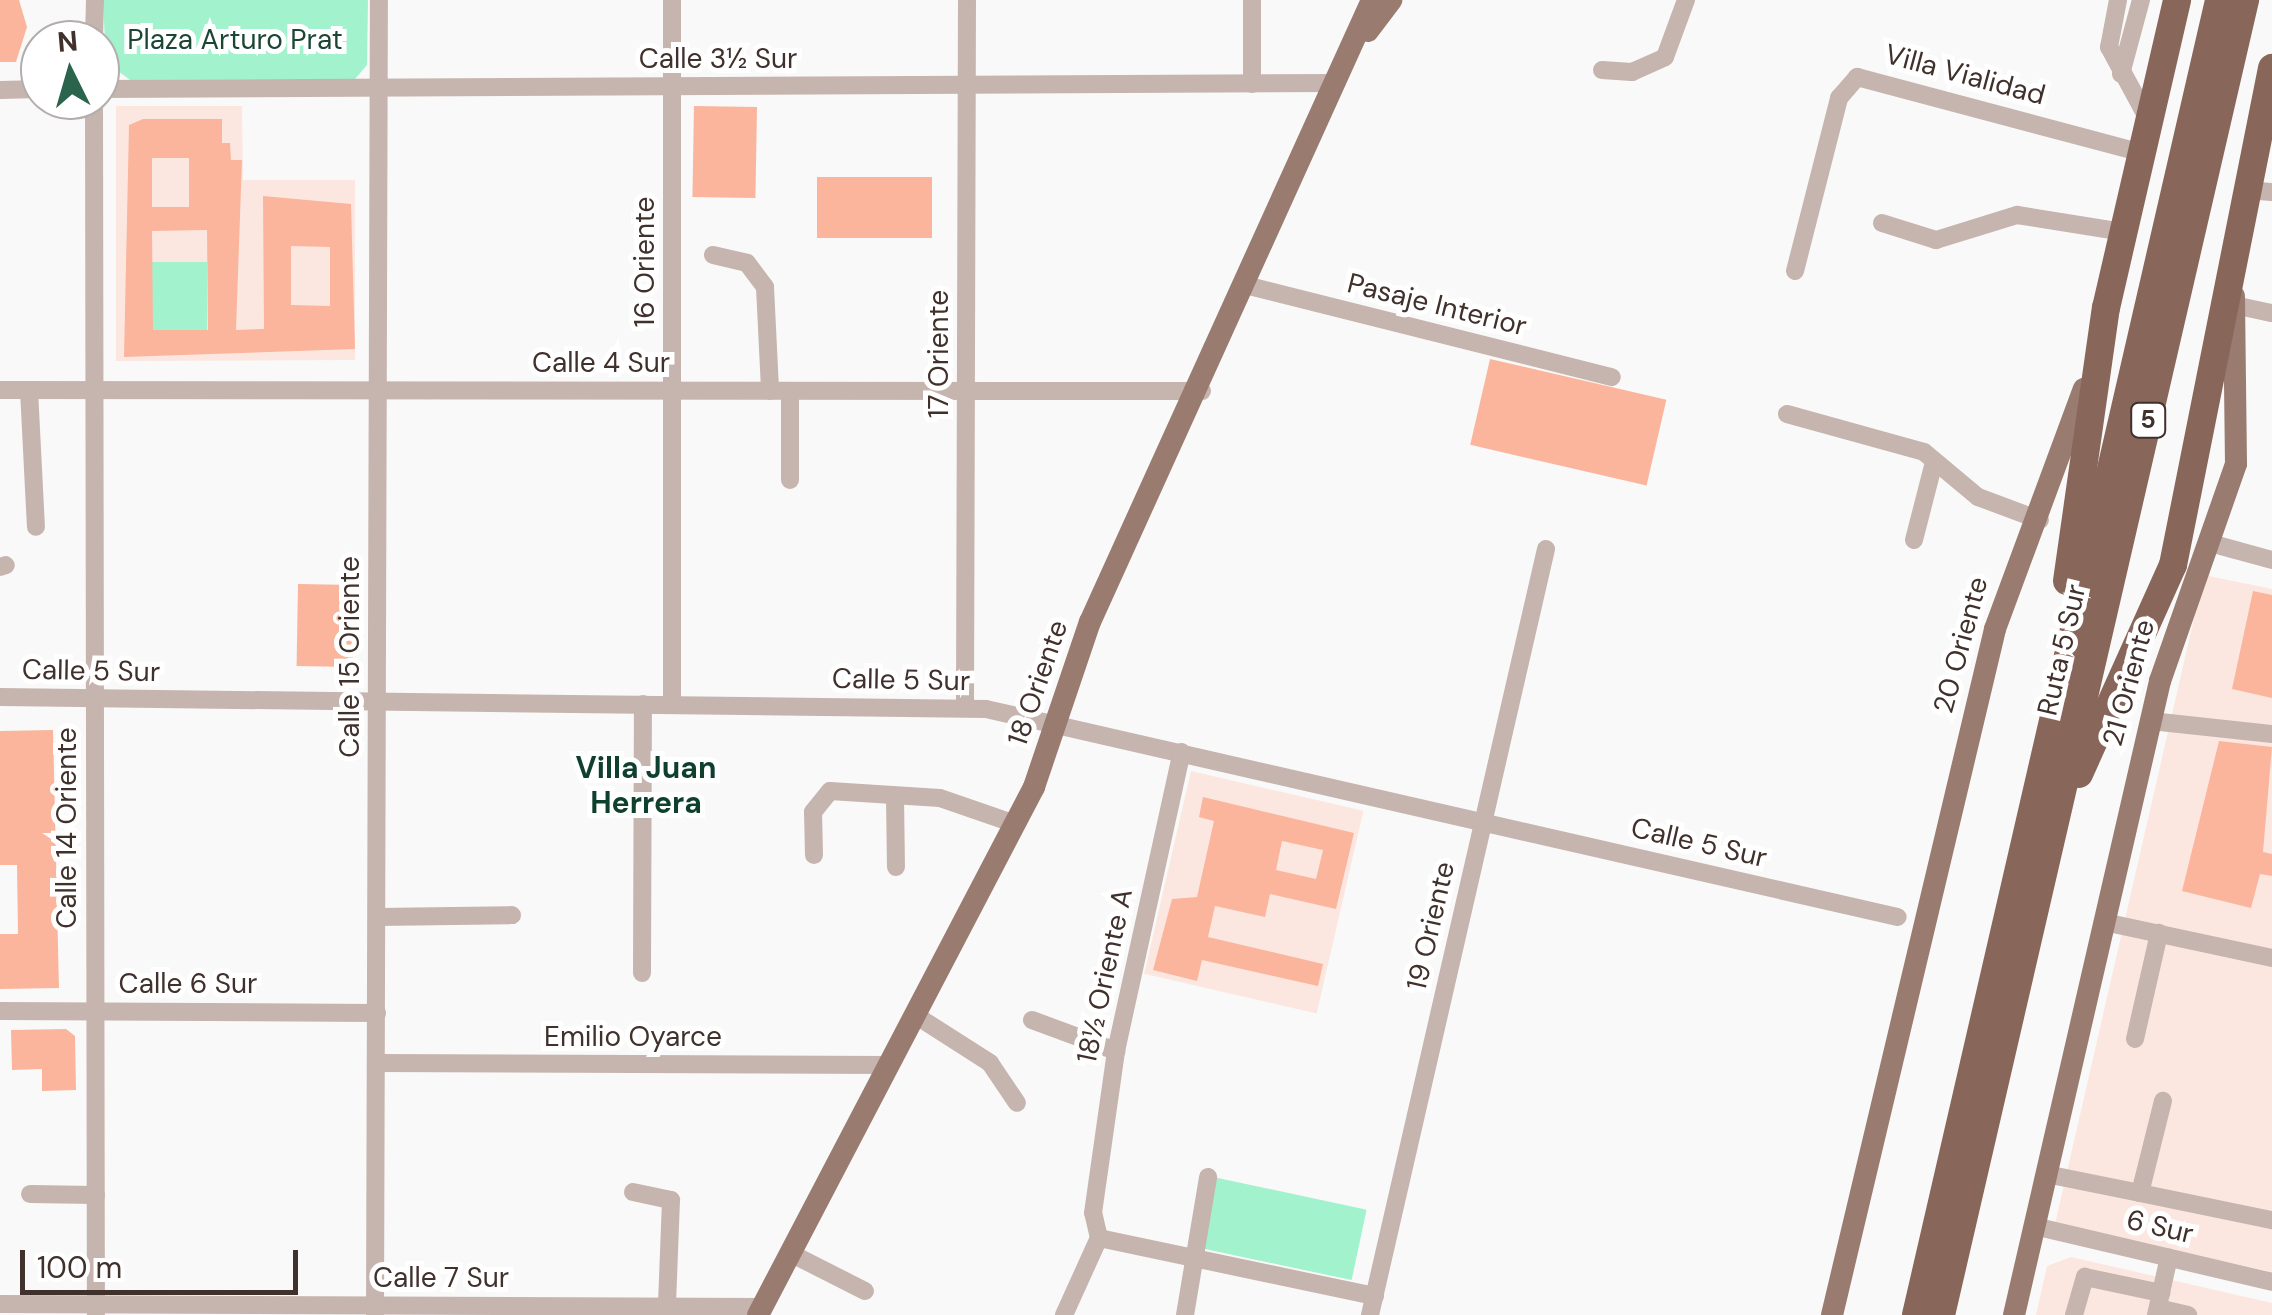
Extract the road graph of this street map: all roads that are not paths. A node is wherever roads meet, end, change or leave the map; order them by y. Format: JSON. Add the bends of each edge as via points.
{"nodes":[{"id":1,"x":379,"y":0,"type":"edge"},
{"id":2,"x":672,"y":0,"type":"edge"},
{"id":3,"x":967,"y":0,"type":"edge"},
{"id":4,"x":1252,"y":0,"type":"edge"},
{"id":5,"x":1372,"y":0,"type":"edge"},
{"id":6,"x":1391,"y":0,"type":"edge"},
{"id":7,"x":1686,"y":0,"type":"edge"},
{"id":8,"x":2118,"y":0,"type":"edge"},
{"id":9,"x":2141,"y":0,"type":"edge"},
{"id":10,"x":2153,"y":0,"type":"edge"},
{"id":11,"x":2177,"y":0,"type":"edge"},
{"id":12,"x":2219,"y":0,"type":"edge"},
{"id":13,"x":2245,"y":0,"type":"edge"},
{"id":14,"x":2132,"y":32,"type":"junction"},
{"id":15,"x":2166,"y":46,"type":"junction"},
{"id":16,"x":1348,"y":57,"type":"junction"},
{"id":17,"x":2272,"y":68,"type":"edge"},
{"id":18,"x":1602,"y":70,"type":"dead end"},
{"id":19,"x":2121,"y":74,"type":"junction"},
{"id":20,"x":1336,"y":83,"type":"junction"},
{"id":21,"x":1252,"y":84,"type":"junction"},
{"id":22,"x":967,"y":86,"type":"junction"},
{"id":23,"x":672,"y":87,"type":"junction"},
{"id":24,"x":120,"y":89,"type":"edge"},
{"id":25,"x":379,"y":89,"type":"junction"},
{"id":26,"x":94,"y":120,"type":"edge"},
{"id":27,"x":2149,"y":121,"type":"junction"},
{"id":28,"x":2142,"y":154,"type":"junction"},
{"id":29,"x":2258,"y":191,"type":"edge"},
{"id":30,"x":1882,"y":223,"type":"dead end"},
{"id":31,"x":2123,"y":232,"type":"junction"},
{"id":32,"x":714,"y":254,"type":"dead end"},
{"id":33,"x":2233,"y":262,"type":"junction"},
{"id":34,"x":1796,"y":271,"type":"dead end"},
{"id":35,"x":1249,"y":286,"type":"junction"},
{"id":36,"x":2234,"y":305,"type":"junction"},
{"id":37,"x":2106,"y":308,"type":"junction"},
{"id":38,"x":2272,"y":312,"type":"edge"},
{"id":39,"x":1612,"y":377,"type":"dead end"},
{"id":40,"x":0,"y":390,"type":"edge"},
{"id":41,"x":29,"y":390,"type":"junction"},
{"id":42,"x":95,"y":390,"type":"junction"},
{"id":43,"x":378,"y":390,"type":"junction"},
{"id":44,"x":672,"y":391,"type":"junction"},
{"id":45,"x":770,"y":391,"type":"junction"},
{"id":46,"x":790,"y":391,"type":"junction"},
{"id":47,"x":966,"y":391,"type":"junction"},
{"id":48,"x":1202,"y":391,"type":"junction"},
{"id":49,"x":1788,"y":414,"type":"dead end"},
{"id":50,"x":1934,"y":462,"type":"junction"},
{"id":51,"x":790,"y":480,"type":"dead end"},
{"id":52,"x":2040,"y":520,"type":"junction"},
{"id":53,"x":36,"y":527,"type":"dead end"},
{"id":54,"x":1914,"y":540,"type":"dead end"},
{"id":55,"x":2210,"y":543,"type":"junction"},
{"id":56,"x":1546,"y":550,"type":"dead end"},
{"id":57,"x":2272,"y":560,"type":"edge"},
{"id":58,"x":2058,"y":692,"type":"junction"},
{"id":59,"x":0,"y":697,"type":"edge"},
{"id":60,"x":94,"y":698,"type":"junction"},
{"id":61,"x":378,"y":702,"type":"junction"},
{"id":62,"x":643,"y":704,"type":"junction"},
{"id":63,"x":672,"y":704,"type":"junction"},
{"id":64,"x":965,"y":708,"type":"junction"},
{"id":65,"x":2151,"y":721,"type":"junction"},
{"id":66,"x":1058,"y":724,"type":"junction"},
{"id":67,"x":2272,"y":734,"type":"edge"},
{"id":68,"x":1182,"y":752,"type":"junction"},
{"id":69,"x":896,"y":797,"type":"junction"},
{"id":70,"x":1483,"y":821,"type":"junction"},
{"id":71,"x":1015,"y":824,"type":"junction"},
{"id":72,"x":2052,"y":840,"type":"junction"},
{"id":73,"x":814,"y":855,"type":"dead end"},
{"id":74,"x":896,"y":867,"type":"dead end"},
{"id":75,"x":512,"y":915,"type":"dead end"},
{"id":76,"x":377,"y":917,"type":"junction"},
{"id":77,"x":1898,"y":917,"type":"dead end"},
{"id":78,"x":2104,"y":922,"type":"junction"},
{"id":79,"x":2158,"y":934,"type":"junction"},
{"id":80,"x":2272,"y":958,"type":"edge"},
{"id":81,"x":642,"y":973,"type":"dead end"},
{"id":82,"x":0,"y":1011,"type":"edge"},
{"id":83,"x":96,"y":1011,"type":"junction"},
{"id":84,"x":376,"y":1013,"type":"junction"},
{"id":85,"x":915,"y":1015,"type":"junction"},
{"id":86,"x":1032,"y":1020,"type":"dead end"},
{"id":87,"x":2135,"y":1039,"type":"dead end"},
{"id":88,"x":1116,"y":1051,"type":"junction"},
{"id":89,"x":376,"y":1063,"type":"junction"},
{"id":90,"x":888,"y":1065,"type":"junction"},
{"id":91,"x":2163,"y":1101,"type":"dead end"},
{"id":92,"x":1017,"y":1103,"type":"dead end"},
{"id":93,"x":2046,"y":1174,"type":"junction"},
{"id":94,"x":1208,"y":1177,"type":"dead end"},
{"id":95,"x":633,"y":1192,"type":"dead end"},
{"id":96,"x":2140,"y":1192,"type":"junction"},
{"id":97,"x":30,"y":1194,"type":"dead end"},
{"id":98,"x":96,"y":1196,"type":"junction"},
{"id":99,"x":2272,"y":1220,"type":"edge"},
{"id":100,"x":2034,"y":1226,"type":"junction"},
{"id":101,"x":1099,"y":1238,"type":"junction"},
{"id":102,"x":790,"y":1253,"type":"junction"},
{"id":103,"x":1189,"y":1257,"type":"junction"},
{"id":104,"x":2169,"y":1258,"type":"junction"},
{"id":105,"x":2272,"y":1282,"type":"edge"},
{"id":106,"x":865,"y":1291,"type":"dead end"},
{"id":107,"x":0,"y":1304,"type":"edge"},
{"id":108,"x":2159,"y":1305,"type":"edge"},
{"id":109,"x":667,"y":1306,"type":"junction"},
{"id":110,"x":1373,"y":1306,"type":"edge"},
{"id":111,"x":96,"y":1310,"type":"edge"},
{"id":112,"x":376,"y":1310,"type":"edge"},
{"id":113,"x":1922,"y":1310,"type":"edge"},
{"id":114,"x":761,"y":1311,"type":"edge"},
{"id":115,"x":1064,"y":1315,"type":"edge"},
{"id":116,"x":1184,"y":1315,"type":"edge"},
{"id":117,"x":1832,"y":1315,"type":"edge"},
{"id":118,"x":2014,"y":1315,"type":"edge"},
{"id":119,"x":2074,"y":1315,"type":"edge"},
{"id":120,"x":2188,"y":1315,"type":"edge"}],
"edges":[{"from":1,"to":25,"type":"street","name":"Calle 15 Oriente"},
{"from":2,"to":23,"type":"street","name":"16 Oriente"},
{"from":3,"to":22,"type":"street","name":"17 Oriente"},
{"from":4,"to":21,"type":"street"},
{"from":5,"to":16,"type":"main road","name":"18 Oriente"},
{"from":6,"to":16,"type":"main road","name":"18 Oriente"},
{"from":7,"to":18,"type":"street","via":[[1664,57],[1632,72]]},
{"from":8,"to":19,"type":"street","via":[[2108,36]]},
{"from":9,"to":14,"type":"street"},
{"from":10,"to":15,"type":"highway"},
{"from":11,"to":15,"type":"highway","name":"20 Oriente"},
{"from":12,"to":58,"type":"highway","name":"Ruta 5 Sur","number":"5"},
{"from":13,"to":72,"type":"highway","name":"Ruta 5 Sur","number":"5"},
{"from":14,"to":15,"type":"street"},
{"from":14,"to":19,"type":"street"},
{"from":15,"to":27,"type":"highway","name":"20 Oriente"},
{"from":16,"to":20,"type":"main road","name":"18 Oriente"},
{"from":17,"to":29,"type":"highway","name":"21 Oriente"},
{"from":19,"to":27,"type":"street"},
{"from":20,"to":21,"type":"street","name":"Calle 3½ Sur"},
{"from":20,"to":35,"type":"main road","name":"18 Oriente"},
{"from":21,"to":22,"type":"street","name":"Calle 3½ Sur"},
{"from":22,"to":23,"type":"street","name":"Calle 3½ Sur"},
{"from":22,"to":47,"type":"street","name":"17 Oriente"},
{"from":23,"to":25,"type":"street","name":"Calle 3½ Sur"},
{"from":23,"to":44,"type":"street","name":"16 Oriente"},
{"from":24,"to":25,"type":"street","name":"Calle 3½ Sur"},
{"from":25,"to":43,"type":"street","name":"Calle 15 Oriente"},
{"from":26,"to":42,"type":"street","name":"Calle 14 Oriente"},
{"from":27,"to":28,"type":"highway","name":"20 Oriente"},
{"from":28,"to":31,"type":"highway","name":"20 Oriente"},
{"from":28,"to":34,"type":"street","name":"Villa Vialidad","via":[[1857,77],[1839,98]]},
{"from":29,"to":33,"type":"highway","name":"21 Oriente"},
{"from":30,"to":31,"type":"street","via":[[1936,240],[2017,215]]},
{"from":31,"to":37,"type":"highway","name":"20 Oriente"},
{"from":32,"to":45,"type":"street","via":[[746,263],[765,286]]},
{"from":33,"to":36,"type":"main road","name":"21 Oriente"},
{"from":33,"to":72,"type":"highway","via":[[2170,576]]},
{"from":35,"to":39,"type":"street","name":"Pasaje Interior"},
{"from":35,"to":48,"type":"main road","name":"18 Oriente"},
{"from":36,"to":38,"type":"street"},
{"from":36,"to":55,"type":"main road","name":"21 Oriente","via":[[2238,446]]},
{"from":37,"to":52,"type":"main road","name":"20 Oriente"},
{"from":37,"to":58,"type":"highway"},
{"from":40,"to":41,"type":"street","name":"Calle 4 Sur"},
{"from":41,"to":42,"type":"street","name":"Calle 4 Sur"},
{"from":41,"to":53,"type":"street"},
{"from":42,"to":43,"type":"street","name":"Calle 4 Sur"},
{"from":42,"to":60,"type":"street","name":"Calle 14 Oriente"},
{"from":43,"to":44,"type":"street","name":"Calle 4 Sur"},
{"from":43,"to":61,"type":"street","name":"Calle 15 Oriente"},
{"from":44,"to":45,"type":"street","name":"Calle 4 Sur"},
{"from":44,"to":63,"type":"street","name":"16 Oriente"},
{"from":45,"to":46,"type":"street","name":"Calle 4 Sur"},
{"from":46,"to":47,"type":"street","name":"Calle 4 Sur"},
{"from":46,"to":51,"type":"street"},
{"from":47,"to":48,"type":"street","name":"Calle 4 Sur"},
{"from":47,"to":64,"type":"street","name":"17 Oriente"},
{"from":48,"to":66,"type":"main road","name":"18 Oriente","via":[[1090,622]]},
{"from":49,"to":50,"type":"street","via":[[1906,445]]},
{"from":50,"to":52,"type":"street","via":[[1997,508]]},
{"from":50,"to":54,"type":"street"},
{"from":52,"to":117,"type":"main road","name":"20 Oriente","via":[[1995,629]]},
{"from":55,"to":57,"type":"street"},
{"from":55,"to":65,"type":"main road","name":"21 Oriente"},
{"from":56,"to":70,"type":"street","name":"19 Oriente"},
{"from":58,"to":113,"type":"highway","name":"Ruta 5 Sur","number":"5"},
{"from":59,"to":60,"type":"street","name":"Calle 5 Sur"},
{"from":60,"to":61,"type":"street","name":"Calle 5 Sur"},
{"from":60,"to":83,"type":"street","name":"Calle 14 Oriente"},
{"from":61,"to":62,"type":"street","name":"Calle 5 Sur"},
{"from":61,"to":76,"type":"street","name":"Calle 15 Oriente"},
{"from":62,"to":63,"type":"street","name":"Calle 5 Sur"},
{"from":62,"to":81,"type":"street"},
{"from":63,"to":64,"type":"street","name":"Calle 5 Sur"},
{"from":64,"to":66,"type":"street","name":"Calle 5 Sur"},
{"from":65,"to":67,"type":"street"},
{"from":65,"to":78,"type":"main road","name":"21 Oriente"},
{"from":66,"to":68,"type":"street","name":"Calle 5 Sur"},
{"from":66,"to":71,"type":"main road","name":"18 Oriente"},
{"from":68,"to":70,"type":"street","name":"Calle 5 Sur"},
{"from":68,"to":88,"type":"street","name":"18½ Oriente A"},
{"from":69,"to":71,"type":"street","via":[[940,798]]},
{"from":69,"to":73,"type":"street","via":[[816,798]]},
{"from":69,"to":74,"type":"street"},
{"from":70,"to":77,"type":"street","name":"Calle 5 Sur"},
{"from":70,"to":110,"type":"street","name":"19 Oriente"},
{"from":71,"to":85,"type":"main road","name":"18 Oriente"},
{"from":72,"to":113,"type":"highway","name":"Ruta 5 Sur","number":"5"},
{"from":75,"to":76,"type":"street"},
{"from":76,"to":84,"type":"street","name":"Calle 15 Oriente"},
{"from":78,"to":79,"type":"street"},
{"from":78,"to":93,"type":"main road","name":"21 Oriente"},
{"from":79,"to":80,"type":"street"},
{"from":79,"to":87,"type":"street"},
{"from":82,"to":83,"type":"street","name":"Calle 6 Sur"},
{"from":83,"to":84,"type":"street","name":"Calle 6 Sur"},
{"from":83,"to":98,"type":"street","name":"Calle 14 Oriente"},
{"from":84,"to":89,"type":"street","name":"Calle 15 Oriente"},
{"from":85,"to":90,"type":"main road","name":"18 Oriente"},
{"from":85,"to":92,"type":"street","via":[[990,1063]]},
{"from":86,"to":88,"type":"street"},
{"from":88,"to":101,"type":"street","name":"18½ Oriente A","via":[[1093,1213]]},
{"from":89,"to":90,"type":"street","name":"Emilio Oyarce"},
{"from":89,"to":112,"type":"street","name":"Calle 15 Oriente"},
{"from":90,"to":102,"type":"main road","name":"18 Oriente"},
{"from":91,"to":96,"type":"street"},
{"from":93,"to":96,"type":"street"},
{"from":93,"to":100,"type":"main road","name":"21 Oriente"},
{"from":94,"to":103,"type":"street"},
{"from":95,"to":109,"type":"street","via":[[670,1200]]},
{"from":96,"to":99,"type":"street"},
{"from":97,"to":98,"type":"street"},
{"from":98,"to":111,"type":"street","name":"Calle 14 Oriente"},
{"from":100,"to":104,"type":"street","name":"6 Sur"},
{"from":100,"to":118,"type":"main road","name":"21 Oriente"},
{"from":101,"to":103,"type":"street"},
{"from":101,"to":115,"type":"street"},
{"from":102,"to":106,"type":"street"},
{"from":102,"to":114,"type":"main road","name":"18 Oriente"},
{"from":103,"to":110,"type":"street"},
{"from":103,"to":116,"type":"street"},
{"from":104,"to":105,"type":"street","name":"6 Sur"},
{"from":104,"to":108,"type":"street"},
{"from":107,"to":111,"type":"street","name":"Calle 7 Sur"},
{"from":108,"to":119,"type":"street","via":[[2085,1277]]},
{"from":108,"to":120,"type":"street"},
{"from":109,"to":112,"type":"street","name":"Calle 7 Sur"},
{"from":109,"to":114,"type":"street","name":"Calle 7 Sur"},
{"from":111,"to":112,"type":"street","name":"Calle 7 Sur"}]}
